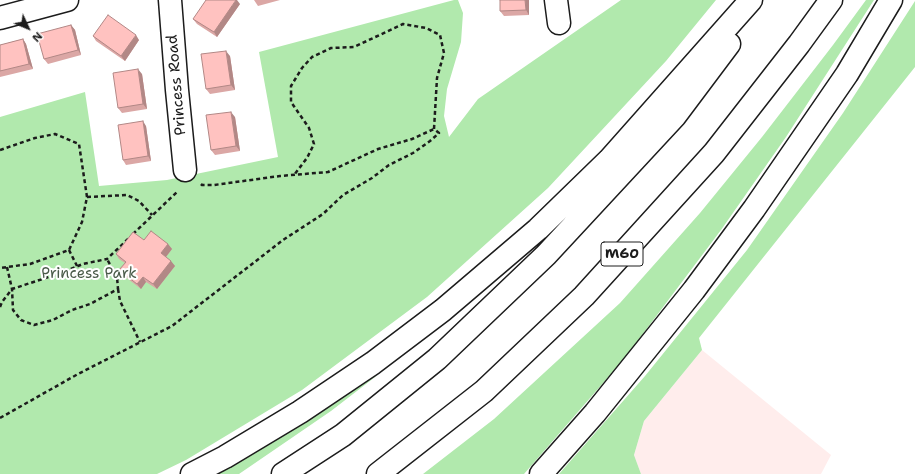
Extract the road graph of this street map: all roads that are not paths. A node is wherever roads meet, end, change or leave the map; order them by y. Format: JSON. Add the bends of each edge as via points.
{"nodes":[{"id":1,"x":67,"y":0,"type":"edge"},
{"id":2,"x":170,"y":0,"type":"edge"},
{"id":3,"x":556,"y":0,"type":"edge"},
{"id":4,"x":751,"y":0,"type":"edge"},
{"id":5,"x":762,"y":0,"type":"edge"},
{"id":6,"x":830,"y":0,"type":"edge"},
{"id":7,"x":891,"y":0,"type":"edge"},
{"id":8,"x":0,"y":18,"type":"edge"},
{"id":9,"x":559,"y":23,"type":"dead end"},
{"id":10,"x":185,"y":170,"type":"road end"},
{"id":11,"x":192,"y":474,"type":"edge"},
{"id":12,"x":283,"y":474,"type":"edge"},
{"id":13,"x":378,"y":474,"type":"edge"},
{"id":14,"x":541,"y":474,"type":"edge"}],
"edges":[{"from":1,"to":8,"type":"main road"},
{"from":2,"to":10,"type":"main road","name":"Princess Road"},
{"from":3,"to":9,"type":"main road"},
{"from":4,"to":11,"type":"main road","via":[[608,160],[538,229],[443,310],[373,363],[300,412]]},
{"from":5,"to":12,"type":"main road","via":[[675,116],[546,255],[437,359],[343,435]]},
{"from":6,"to":13,"type":"main road","number":"M60","via":[[714,153],[584,296],[484,391]]},
{"from":7,"to":14,"type":"main road","via":[[847,74],[745,221],[694,290],[595,413]]}]}
